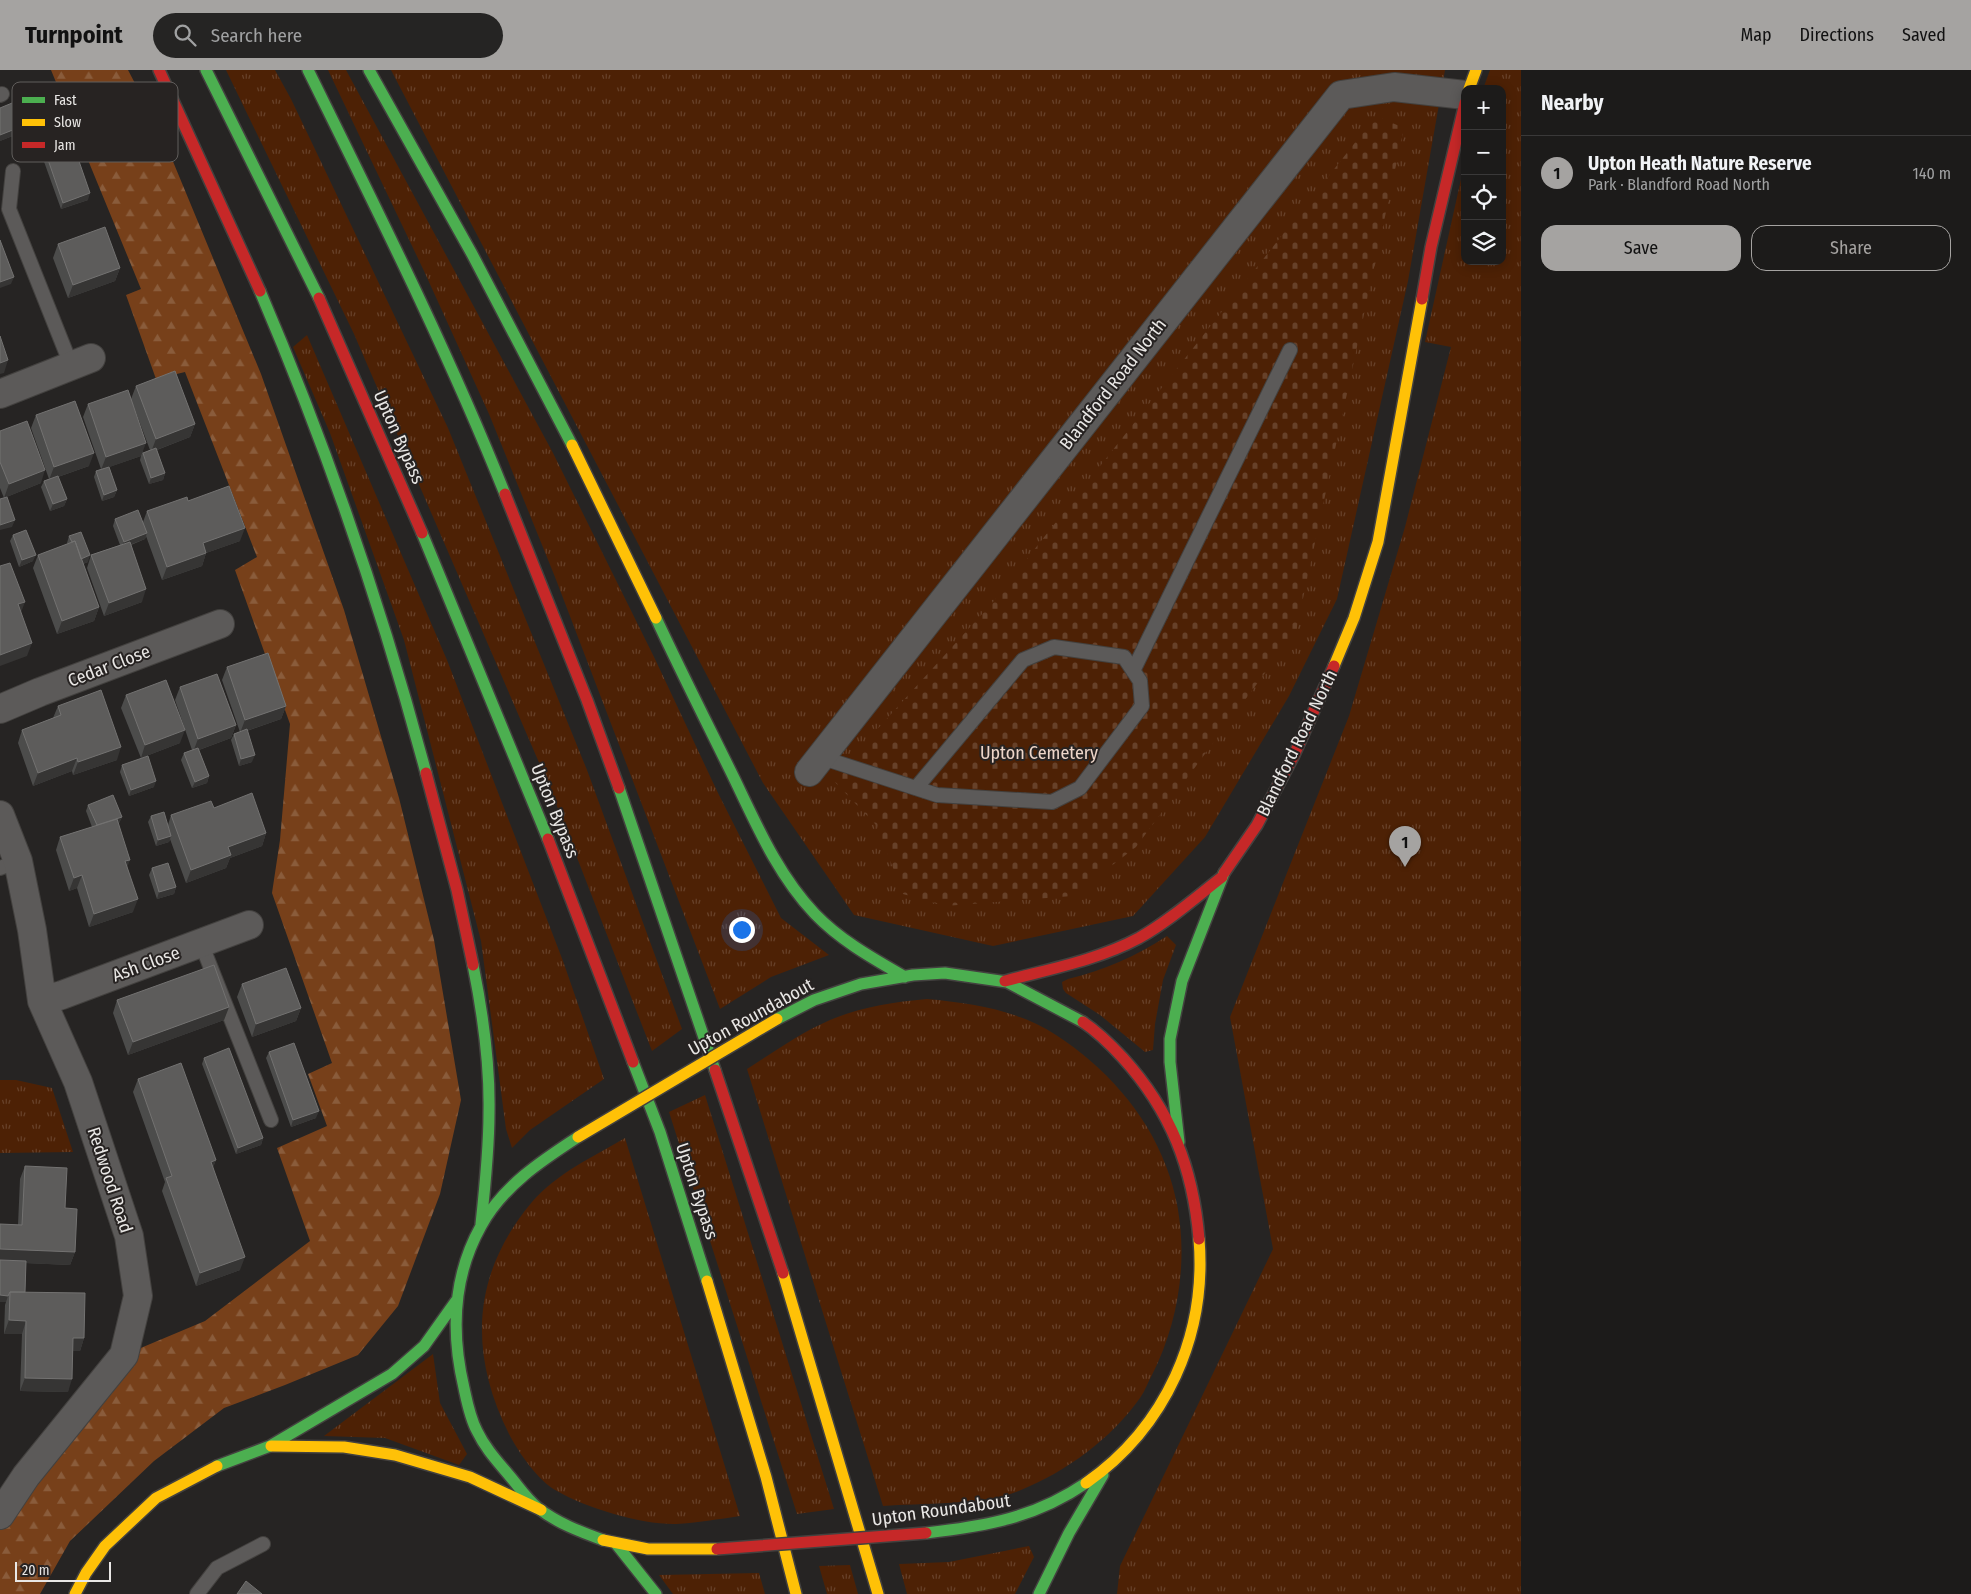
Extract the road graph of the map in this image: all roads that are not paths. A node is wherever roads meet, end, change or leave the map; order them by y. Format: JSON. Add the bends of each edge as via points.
{"nodes":[{"id":1,"x":159,"y":70,"type":"edge"},
{"id":2,"x":206,"y":70,"type":"edge"},
{"id":3,"x":308,"y":70,"type":"edge"},
{"id":4,"x":369,"y":70,"type":"edge"},
{"id":5,"x":1476,"y":70,"type":"edge"},
{"id":6,"x":165,"y":82,"type":"edge"},
{"id":7,"x":1470,"y":85,"type":"edge"},
{"id":8,"x":1461,"y":95,"type":"edge"},
{"id":9,"x":178,"y":110,"type":"edge"},
{"id":10,"x":1461,"y":120,"type":"edge"},
{"id":11,"x":13,"y":171,"type":"dead end"},
{"id":12,"x":1290,"y":350,"type":"dead end"},
{"id":13,"x":81,"y":361,"type":"joint"},
{"id":14,"x":0,"y":394,"type":"edge"},
{"id":15,"x":220,"y":624,"type":"dead end"},
{"id":16,"x":1133,"y":671,"type":"junction"},
{"id":17,"x":0,"y":709,"type":"edge"},
{"id":18,"x":814,"y":764,"type":"joint"},
{"id":19,"x":916,"y":788,"type":"junction"},
{"id":20,"x":0,"y":815,"type":"edge"},
{"id":21,"x":9,"y":864,"type":"edge"},
{"id":22,"x":1222,"y":877,"type":"junction"},
{"id":23,"x":249,"y":925,"type":"dead end"},
{"id":24,"x":201,"y":943,"type":"junction"},
{"id":25,"x":905,"y":977,"type":"junction"},
{"id":26,"x":1005,"y":981,"type":"junction"},
{"id":27,"x":42,"y":1001,"type":"junction"},
{"id":28,"x":271,"y":1120,"type":"dead end"},
{"id":29,"x":1179,"y":1142,"type":"junction"},
{"id":30,"x":481,"y":1224,"type":"junction"},
{"id":31,"x":456,"y":1301,"type":"junction"},
{"id":32,"x":270,"y":1446,"type":"junction"},
{"id":33,"x":1108,"y":1467,"type":"junction"},
{"id":34,"x":540,"y":1510,"type":"junction"},
{"id":35,"x":0,"y":1515,"type":"edge"},
{"id":36,"x":263,"y":1544,"type":"dead end"},
{"id":37,"x":617,"y":1545,"type":"junction"},
{"id":38,"x":75,"y":1594,"type":"edge"},
{"id":39,"x":197,"y":1594,"type":"edge"},
{"id":40,"x":656,"y":1594,"type":"edge"},
{"id":41,"x":796,"y":1594,"type":"edge"},
{"id":42,"x":878,"y":1594,"type":"edge"},
{"id":43,"x":1039,"y":1594,"type":"edge"}],
"edges":[{"from":1,"to":6,"type":"main road"},
{"from":2,"to":41,"type":"main road","name":"Upton Bypass","via":[[311,280],[407,497],[546,832],[660,1132],[723,1330]]},
{"from":3,"to":42,"type":"main road","via":[[400,257],[486,446],[587,700],[776,1250]]},
{"from":4,"to":25,"type":"main road","via":[[526,356],[778,864],[807,905],[827,924],[854,946]]},
{"from":5,"to":7,"type":"main road"},
{"from":8,"to":18,"type":"street","name":"Blandford Road North","via":[[1394,87],[1341,95]]},
{"from":9,"to":30,"type":"main road","via":[[270,314],[327,456],[405,695],[455,879],[484,1033],[489,1106]]},
{"from":10,"to":22,"type":"main road","name":"Blandford Road North","via":[[1431,247],[1378,542],[1354,618],[1326,686],[1257,825]]},
{"from":11,"to":13,"type":"lane","via":[[8,209]]},
{"from":12,"to":16,"type":"lane"},
{"from":13,"to":14,"type":"street"},
{"from":15,"to":17,"type":"street","name":"Cedar Close"},
{"from":16,"to":19,"type":"lane","via":[[1124,657],[1054,647],[1023,660]]},
{"from":16,"to":19,"type":"lane","via":[[1140,681],[1142,706],[1080,788],[1052,802],[937,795]]},
{"from":18,"to":19,"type":"lane"},
{"from":20,"to":21,"type":"street","name":"Redwood Road"},
{"from":21,"to":27,"type":"street","name":"Redwood Road","via":[[32,930]]},
{"from":22,"to":26,"type":"main road","name":"Blandford Road North","via":[[1153,930],[1091,957]]},
{"from":22,"to":29,"type":"main road","name":"Blandford Road North","via":[[1182,981],[1170,1039]]},
{"from":23,"to":24,"type":"street","name":"Ash Close"},
{"from":24,"to":27,"type":"street","name":"Ash Close"},
{"from":24,"to":28,"type":"lane"},
{"from":25,"to":26,"type":"main road","name":"Upton Roundabout","via":[[945,973]]},
{"from":25,"to":30,"type":"main road","name":"Upton Roundabout","bridge":true,"via":[[838,991],[777,1019],[578,1137],[522,1176]]},
{"from":26,"to":29,"type":"main road","name":"Upton Roundabout","via":[[1088,1025],[1113,1047],[1140,1078]]},
{"from":27,"to":35,"type":"street","name":"Redwood Road","via":[[78,1082],[129,1236],[138,1296],[124,1355],[26,1476]]},
{"from":29,"to":33,"type":"main road","name":"Upton Roundabout","via":[[1195,1206],[1200,1244],[1202,1284],[1196,1320],[1187,1351],[1166,1396],[1128,1448]]},
{"from":30,"to":31,"type":"main road","name":"Upton Roundabout","via":[[468,1250]]},
{"from":31,"to":32,"type":"main road","via":[[424,1346],[392,1374]]},
{"from":31,"to":34,"type":"main road","name":"Upton Roundabout","via":[[460,1375],[476,1429],[498,1464]]},
{"from":32,"to":34,"type":"main road","via":[[344,1447],[394,1455],[470,1478]]},
{"from":32,"to":38,"type":"main road","via":[[212,1468],[156,1498],[105,1546]]},
{"from":33,"to":37,"type":"main road","name":"Upton Roundabout","bridge":true,"via":[[1052,1504],[1005,1521],[926,1533],[687,1551]]},
{"from":33,"to":43,"type":"main road","via":[[1069,1533]]},
{"from":34,"to":37,"type":"main road","name":"Upton Roundabout","via":[[560,1522]]},
{"from":36,"to":39,"type":"lane","via":[[216,1568]]},
{"from":37,"to":40,"type":"main road"}]}
